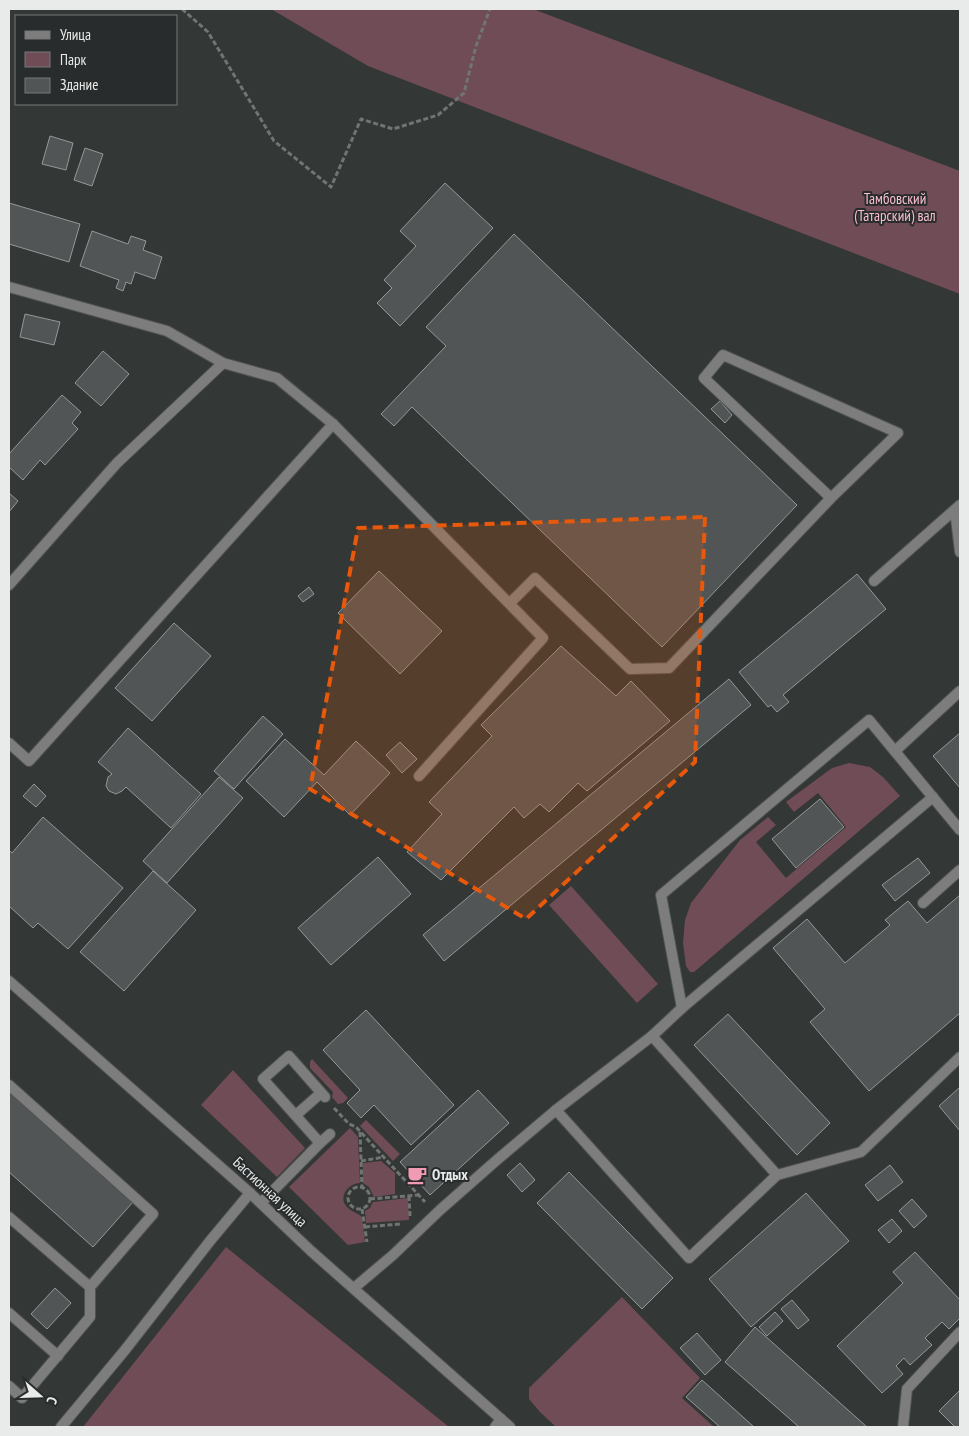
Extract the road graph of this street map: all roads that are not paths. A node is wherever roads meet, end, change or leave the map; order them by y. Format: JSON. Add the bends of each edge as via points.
{"nodes":[{"id":1,"x":9,"y":287,"type":"edge"},
{"id":2,"x":223,"y":363,"type":"junction"},
{"id":3,"x":333,"y":424,"type":"junction"},
{"id":4,"x":830,"y":498,"type":"junction"},
{"id":5,"x":958,"y":507,"type":"edge"},
{"id":6,"x":960,"y":552,"type":"edge"},
{"id":7,"x":874,"y":581,"type":"dead end"},
{"id":8,"x":9,"y":585,"type":"edge"},
{"id":9,"x":510,"y":603,"type":"junction"},
{"id":10,"x":960,"y":691,"type":"edge"},
{"id":11,"x":9,"y":744,"type":"edge"},
{"id":12,"x":895,"y":750,"type":"junction"},
{"id":13,"x":419,"y":776,"type":"dead end"},
{"id":14,"x":933,"y":797,"type":"junction"},
{"id":15,"x":960,"y":830,"type":"edge"},
{"id":16,"x":960,"y":870,"type":"edge"},
{"id":17,"x":923,"y":903,"type":"dead end"},
{"id":18,"x":9,"y":981,"type":"edge"},
{"id":19,"x":682,"y":1008,"type":"junction"},
{"id":20,"x":652,"y":1036,"type":"junction"},
{"id":21,"x":960,"y":1057,"type":"edge"},
{"id":22,"x":9,"y":1085,"type":"edge"},
{"id":23,"x":556,"y":1110,"type":"junction"},
{"id":24,"x":296,"y":1116,"type":"junction"},
{"id":25,"x":330,"y":1134,"type":"dead end"},
{"id":26,"x":320,"y":1143,"type":"junction"},
{"id":27,"x":777,"y":1175,"type":"junction"},
{"id":28,"x":250,"y":1193,"type":"junction"},
{"id":29,"x":261,"y":1203,"type":"junction"},
{"id":30,"x":9,"y":1217,"type":"edge"},
{"id":31,"x":90,"y":1287,"type":"junction"},
{"id":32,"x":354,"y":1288,"type":"junction"},
{"id":33,"x":9,"y":1313,"type":"edge"},
{"id":34,"x":960,"y":1332,"type":"edge"},
{"id":35,"x":58,"y":1356,"type":"junction"},
{"id":36,"x":9,"y":1386,"type":"edge"},
{"id":37,"x":498,"y":1423,"type":"edge"},
{"id":38,"x":61,"y":1427,"type":"edge"},
{"id":39,"x":510,"y":1427,"type":"edge"},
{"id":40,"x":903,"y":1427,"type":"edge"}],
"edges":[{"from":1,"to":2,"type":"street","via":[[168,331]]},
{"from":2,"to":3,"type":"street","via":[[277,378]]},
{"from":2,"to":8,"type":"street","via":[[117,463]]},
{"from":3,"to":9,"type":"street"},
{"from":3,"to":11,"type":"street","via":[[29,760]]},
{"from":4,"to":4,"type":"street","via":[[898,433],[723,355],[704,378]]},
{"from":4,"to":9,"type":"street","via":[[669,668],[630,669],[535,578]]},
{"from":5,"to":6,"type":"street"},
{"from":5,"to":7,"type":"street"},
{"from":9,"to":13,"type":"street","via":[[543,638]]},
{"from":10,"to":12,"type":"street"},
{"from":12,"to":14,"type":"street"},
{"from":12,"to":19,"type":"street","via":[[870,720],[661,895]]},
{"from":14,"to":15,"type":"street"},
{"from":14,"to":19,"type":"street"},
{"from":16,"to":17,"type":"street"},
{"from":18,"to":28,"type":"street","name":"Бастионная улица"},
{"from":19,"to":20,"type":"street"},
{"from":20,"to":23,"type":"street"},
{"from":20,"to":27,"type":"street"},
{"from":21,"to":27,"type":"street","via":[[861,1152]]},
{"from":22,"to":31,"type":"street","via":[[153,1214]]},
{"from":23,"to":27,"type":"street","via":[[689,1258]]},
{"from":23,"to":32,"type":"street"},
{"from":24,"to":24,"type":"street","via":[[263,1079],[289,1056],[323,1095]]},
{"from":24,"to":26,"type":"street"},
{"from":25,"to":26,"type":"street"},
{"from":26,"to":29,"type":"street"},
{"from":28,"to":29,"type":"street","name":"Бастионная улица"},
{"from":28,"to":38,"type":"street"},
{"from":29,"to":32,"type":"street","name":"Бастионная улица"},
{"from":30,"to":31,"type":"street"},
{"from":31,"to":35,"type":"street","via":[[90,1316]]},
{"from":32,"to":37,"type":"street","name":"Бастионная улица"},
{"from":33,"to":35,"type":"street"},
{"from":34,"to":40,"type":"street","via":[[907,1389]]},
{"from":35,"to":36,"type":"street","via":[[22,1398]]},
{"from":37,"to":39,"type":"street","name":"Бастионная улица"}]}
